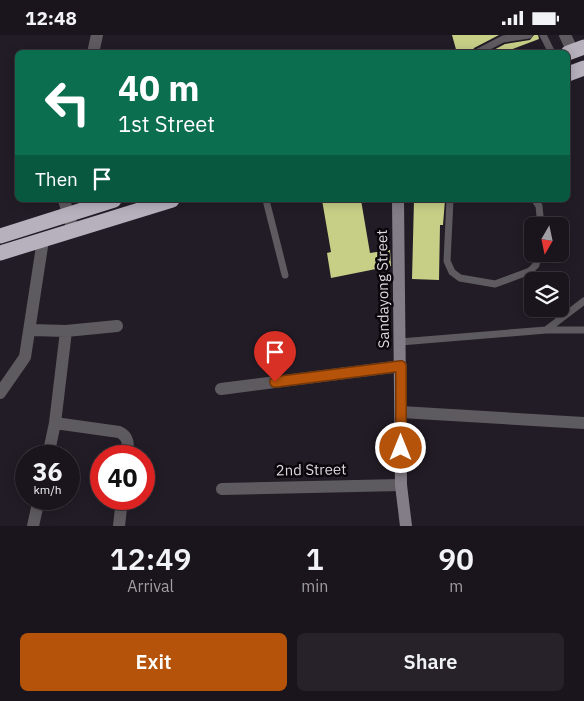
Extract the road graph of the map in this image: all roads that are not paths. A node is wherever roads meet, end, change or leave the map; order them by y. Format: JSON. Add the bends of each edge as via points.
{"nodes":[{"id":1,"x":97,"y":35,"type":"edge"},
{"id":2,"x":530,"y":35,"type":"edge"},
{"id":3,"x":543,"y":35,"type":"edge"},
{"id":4,"x":565,"y":35,"type":"edge"},
{"id":5,"x":94,"y":50,"type":"edge"},
{"id":6,"x":482,"y":50,"type":"edge"},
{"id":7,"x":550,"y":50,"type":"edge"},
{"id":8,"x":575,"y":51,"type":"edge"},
{"id":9,"x":584,"y":68,"type":"edge"},
{"id":10,"x":570,"y":73,"type":"edge"},
{"id":11,"x":101,"y":202,"type":"edge"},
{"id":12,"x":166,"y":202,"type":"edge"},
{"id":13,"x":267,"y":202,"type":"edge"},
{"id":14,"x":398,"y":202,"type":"edge"},
{"id":15,"x":450,"y":202,"type":"edge"},
{"id":16,"x":536,"y":202,"type":"edge"},
{"id":17,"x":67,"y":207,"type":"edge"},
{"id":18,"x":540,"y":217,"type":"edge"},
{"id":19,"x":74,"y":231,"type":"junction"},
{"id":20,"x":0,"y":235,"type":"edge"},
{"id":21,"x":43,"y":240,"type":"junction"},
{"id":22,"x":0,"y":253,"type":"edge"},
{"id":23,"x":536,"y":263,"type":"edge"},
{"id":24,"x":285,"y":275,"type":"dead end"},
{"id":25,"x":584,"y":301,"type":"edge"},
{"id":26,"x":117,"y":326,"type":"dead end"},
{"id":27,"x":30,"y":330,"type":"junction"},
{"id":28,"x":546,"y":330,"type":"junction"},
{"id":29,"x":584,"y":330,"type":"edge"},
{"id":30,"x":66,"y":331,"type":"junction"},
{"id":31,"x":400,"y":342,"type":"junction"},
{"id":32,"x":401,"y":366,"type":"junction"},
{"id":33,"x":222,"y":389,"type":"dead end"},
{"id":34,"x":0,"y":393,"type":"edge"},
{"id":35,"x":401,"y":412,"type":"junction"},
{"id":36,"x":55,"y":423,"type":"junction"},
{"id":37,"x":584,"y":423,"type":"edge"},
{"id":38,"x":50,"y":445,"type":"edge"},
{"id":39,"x":128,"y":445,"type":"edge"},
{"id":40,"x":401,"y":485,"type":"junction"},
{"id":41,"x":222,"y":489,"type":"dead end"},
{"id":42,"x":37,"y":510,"type":"edge"},
{"id":43,"x":121,"y":510,"type":"edge"},
{"id":44,"x":33,"y":526,"type":"edge"},
{"id":45,"x":119,"y":526,"type":"edge"},
{"id":46,"x":406,"y":526,"type":"edge"}],
"edges":[{"from":1,"to":5,"type":"street"},
{"from":2,"to":6,"type":"lane","via":[[504,39]]},
{"from":3,"to":7,"type":"lane"},
{"from":4,"to":8,"type":"street"},
{"from":9,"to":10,"type":"highway"},
{"from":11,"to":17,"type":"highway"},
{"from":12,"to":19,"type":"highway"},
{"from":13,"to":24,"type":"lane"},
{"from":14,"to":31,"type":"street","name":"Sandayong Street"},
{"from":15,"to":23,"type":"lane","via":[[447,261],[452,272],[460,278],[495,284],[530,271]]},
{"from":16,"to":18,"type":"lane"},
{"from":17,"to":19,"type":"street"},
{"from":17,"to":20,"type":"highway"},
{"from":19,"to":21,"type":"highway"},
{"from":21,"to":22,"type":"highway"},
{"from":21,"to":27,"type":"street"},
{"from":25,"to":28,"type":"lane"},
{"from":26,"to":30,"type":"street"},
{"from":27,"to":30,"type":"street"},
{"from":27,"to":34,"type":"street","via":[[25,357]]},
{"from":28,"to":29,"type":"lane"},
{"from":28,"to":31,"type":"lane"},
{"from":30,"to":36,"type":"street"},
{"from":31,"to":32,"type":"street","name":"Sandayong Street"},
{"from":32,"to":33,"type":"street"},
{"from":32,"to":35,"type":"street","name":"Sandayong Street"},
{"from":35,"to":37,"type":"street"},
{"from":35,"to":40,"type":"street","name":"Sandayong Street"},
{"from":36,"to":38,"type":"street"},
{"from":36,"to":39,"type":"street","via":[[119,432],[124,434]]},
{"from":40,"to":41,"type":"street","name":"2nd Street"},
{"from":40,"to":46,"type":"street","name":"Sandayong Street"},
{"from":42,"to":44,"type":"street"},
{"from":43,"to":45,"type":"street"}]}
